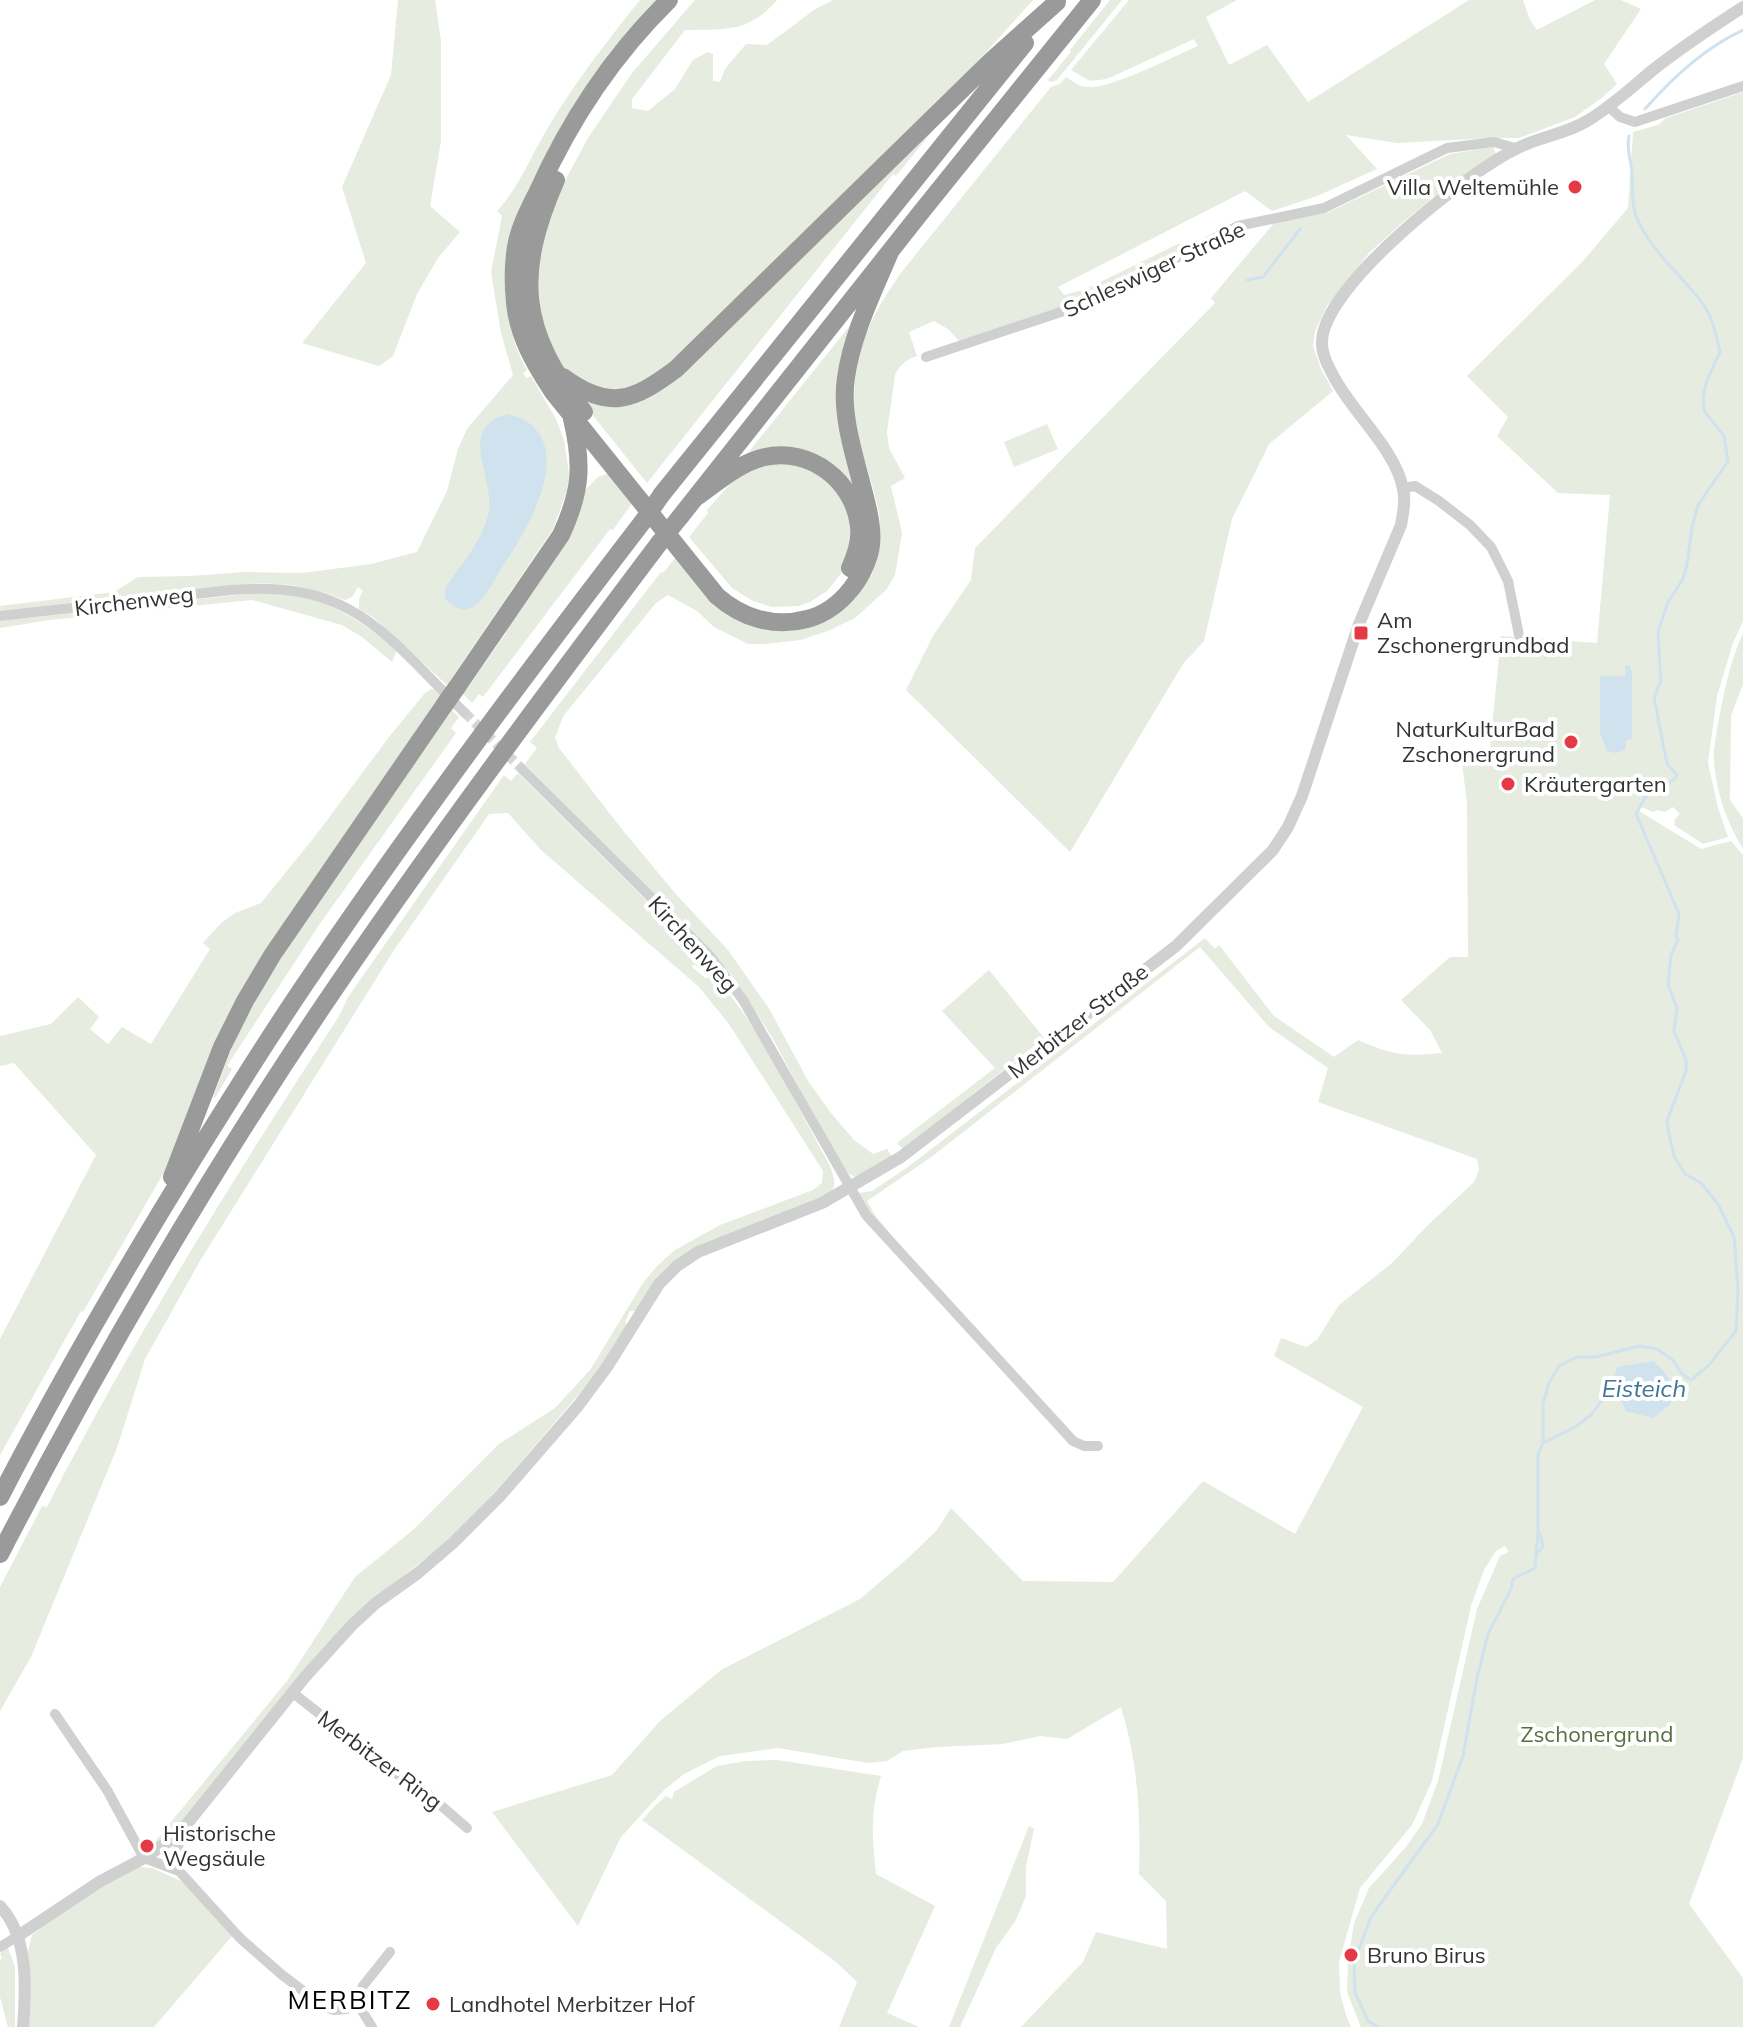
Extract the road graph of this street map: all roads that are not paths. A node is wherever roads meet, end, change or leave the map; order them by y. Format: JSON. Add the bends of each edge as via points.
{"nodes":[{"id":1,"x":669,"y":0,"type":"edge"},
{"id":2,"x":686,"y":0,"type":"edge"},
{"id":3,"x":1092,"y":0,"type":"edge"},
{"id":4,"x":1058,"y":1,"type":"edge"},
{"id":5,"x":1743,"y":7,"type":"edge"},
{"id":6,"x":1743,"y":86,"type":"edge"},
{"id":7,"x":1608,"y":106,"type":"junction"},
{"id":8,"x":1515,"y":148,"type":"junction"},
{"id":9,"x":890,"y":252,"type":"junction"},
{"id":10,"x":926,"y":357,"type":"dead end"},
{"id":11,"x":558,"y":373,"type":"junction"},
{"id":12,"x":572,"y":416,"type":"junction"},
{"id":13,"x":1403,"y":488,"type":"junction"},
{"id":14,"x":695,"y":498,"type":"junction"},
{"id":15,"x":0,"y":616,"type":"edge"},
{"id":16,"x":1519,"y":635,"type":"dead end"},
{"id":17,"x":464,"y":712,"type":"tunnel mouth"},
{"id":18,"x":522,"y":769,"type":"tunnel mouth"},
{"id":19,"x":849,"y":1189,"type":"junction"},
{"id":20,"x":157,"y":1217,"type":"junction"},
{"id":21,"x":1098,"y":1446,"type":"dead end"},
{"id":22,"x":0,"y":1497,"type":"edge"},
{"id":23,"x":0,"y":1554,"type":"edge"},
{"id":24,"x":293,"y":1693,"type":"junction"},
{"id":25,"x":55,"y":1714,"type":"dead end"},
{"id":26,"x":467,"y":1828,"type":"dead end"},
{"id":27,"x":178,"y":1835,"type":"junction"},
{"id":28,"x":144,"y":1858,"type":"junction"},
{"id":29,"x":179,"y":1871,"type":"junction"},
{"id":30,"x":0,"y":1906,"type":"edge"},
{"id":31,"x":18,"y":1936,"type":"junction"},
{"id":32,"x":0,"y":1947,"type":"edge"},
{"id":33,"x":390,"y":1952,"type":"dead end"},
{"id":34,"x":356,"y":2001,"type":"junction"},
{"id":35,"x":23,"y":2027,"type":"edge"},
{"id":36,"x":372,"y":2027,"type":"edge"}],
"edges":[{"from":1,"to":12,"type":"highway","via":[[592,93],[550,164],[517,241],[515,305],[522,333],[536,366]]},
{"from":2,"to":11,"type":"highway","via":[[647,40],[601,101],[564,163],[542,214],[528,289],[538,335]]},
{"from":3,"to":9,"type":"highway"},
{"from":4,"to":11,"type":"highway","via":[[651,388],[615,399],[596,396]]},
{"from":4,"to":20,"type":"highway","bridge":true,"via":[[662,494],[497,712],[297,995]]},
{"from":5,"to":7,"type":"street"},
{"from":6,"to":7,"type":"street","via":[[1635,122]]},
{"from":7,"to":8,"type":"street","via":[[1585,122]]},
{"from":8,"to":10,"type":"street","name":"Schleswiger Straße","via":[[1494,142],[1447,148],[1324,208],[1238,226],[1091,302]]},
{"from":8,"to":13,"type":"street","via":[[1442,198],[1380,252],[1324,328],[1325,360],[1393,463]]},
{"from":9,"to":12,"type":"highway","via":[[845,380],[846,415],[868,511],[869,554],[857,581],[837,603],[811,618],[767,622],[735,610],[717,596]]},
{"from":9,"to":14,"type":"highway"},
{"from":11,"to":14,"type":"highway","via":[[718,580],[741,600],[772,611],[810,606],[835,590],[849,570],[859,527],[853,503],[834,476],[801,457],[751,461]]},
{"from":12,"to":20,"type":"highway","bridge":true,"via":[[579,483],[561,535],[245,1001]]},
{"from":13,"to":16,"type":"street","via":[[1415,486],[1439,501],[1491,547],[1508,581]]},
{"from":13,"to":19,"type":"street","name":"Merbitzer Straße","via":[[1401,525],[1359,624],[1302,796],[1273,850],[1176,946],[901,1157]]},
{"from":14,"to":23,"type":"highway","bridge":true,"via":[[432,847],[319,1012],[99,1368]]},
{"from":15,"to":17,"type":"street","name":"Kirchenweg","via":[[258,587],[291,589],[323,597],[373,623]]},
{"from":18,"to":19,"type":"street","name":"Kirchenweg","via":[[710,956],[743,1000]]},
{"from":19,"to":21,"type":"street","via":[[866,1215],[1073,1441]]},
{"from":19,"to":24,"type":"street","name":"Merbitzer Straße","via":[[698,1252],[677,1266],[659,1284],[578,1406],[500,1496],[453,1543],[353,1624]]},
{"from":20,"to":22,"type":"highway"},
{"from":24,"to":26,"type":"street","name":"Merbitzer Ring"},
{"from":24,"to":27,"type":"street"},
{"from":25,"to":28,"type":"street","via":[[107,1790]]},
{"from":27,"to":28,"type":"street"},
{"from":27,"to":29,"type":"street"},
{"from":28,"to":29,"type":"street"},
{"from":28,"to":31,"type":"street"},
{"from":29,"to":34,"type":"street","via":[[240,1938],[324,2007],[347,2009]]},
{"from":30,"to":31,"type":"street"},
{"from":31,"to":32,"type":"street"},
{"from":31,"to":35,"type":"street"},
{"from":33,"to":34,"type":"street"},
{"from":34,"to":36,"type":"street"}]}
